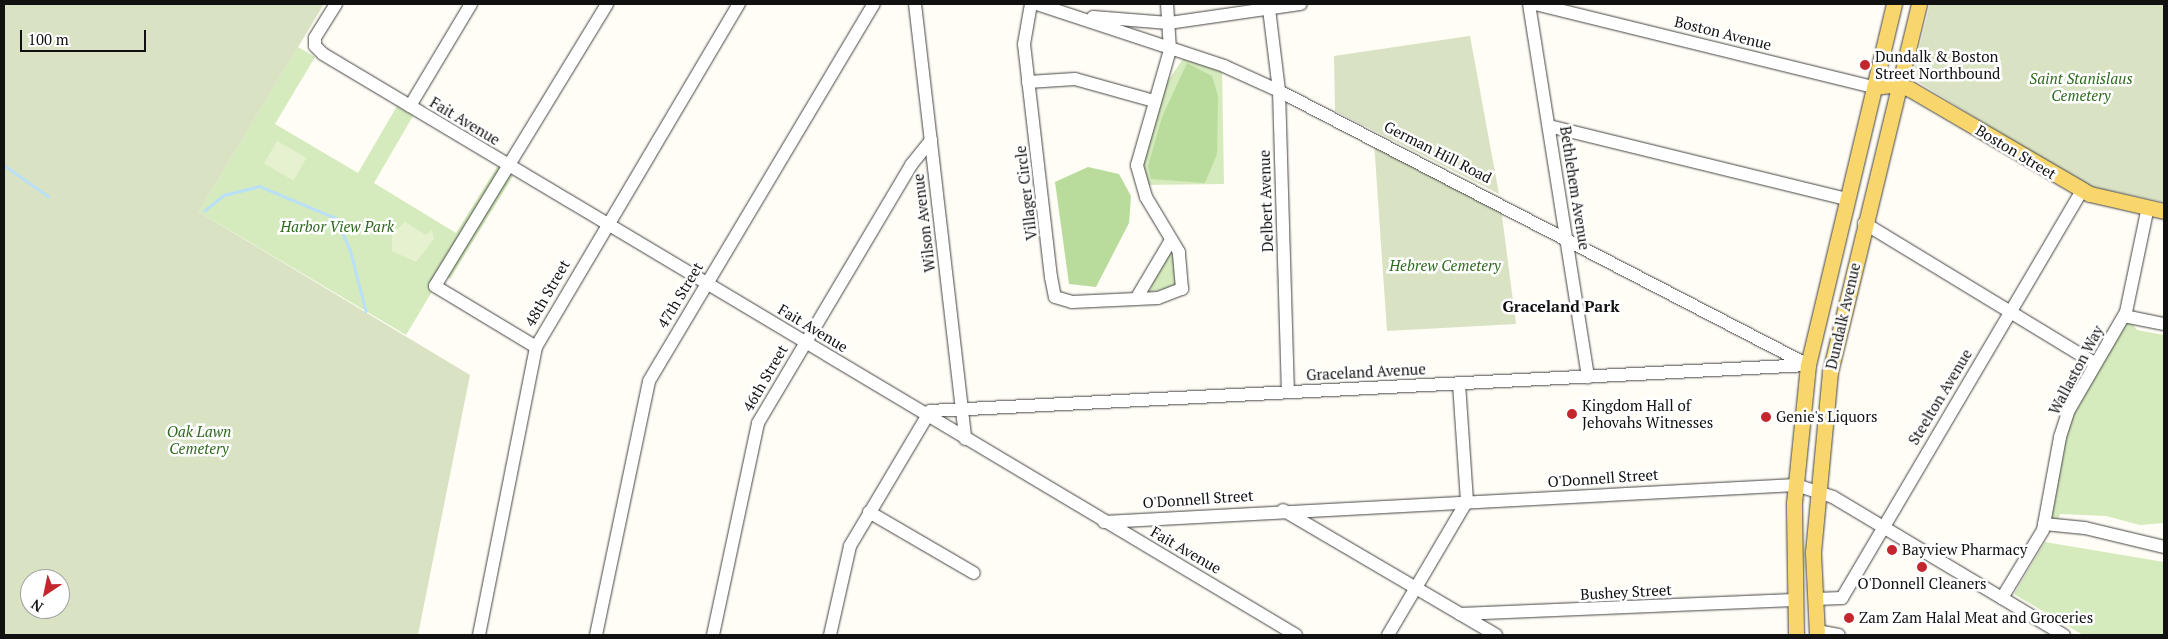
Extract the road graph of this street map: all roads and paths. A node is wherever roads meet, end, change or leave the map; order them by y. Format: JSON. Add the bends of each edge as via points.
{"nodes":[{"id":1,"x":336,"y":4,"type":"edge"},
{"id":2,"x":471,"y":4,"type":"edge"},
{"id":3,"x":607,"y":4,"type":"edge"},
{"id":4,"x":739,"y":4,"type":"edge"},
{"id":5,"x":874,"y":4,"type":"edge"},
{"id":6,"x":915,"y":4,"type":"edge"},
{"id":7,"x":1032,"y":4,"type":"edge"},
{"id":8,"x":1038,"y":4,"type":"edge"},
{"id":9,"x":1167,"y":4,"type":"edge"},
{"id":10,"x":1301,"y":4,"type":"edge"},
{"id":11,"x":1528,"y":4,"type":"edge"},
{"id":12,"x":1535,"y":4,"type":"edge"},
{"id":13,"x":1894,"y":4,"type":"edge"},
{"id":14,"x":1919,"y":4,"type":"edge"},
{"id":15,"x":1269,"y":9,"type":"junction"},
{"id":16,"x":1169,"y":23,"type":"junction"},
{"id":17,"x":1170,"y":50,"type":"junction"},
{"id":18,"x":1028,"y":82,"type":"junction"},
{"id":19,"x":1874,"y":87,"type":"junction"},
{"id":20,"x":1897,"y":88,"type":"junction"},
{"id":21,"x":1279,"y":91,"type":"junction"},
{"id":22,"x":1154,"y":101,"type":"junction"},
{"id":23,"x":410,"y":106,"type":"junction"},
{"id":24,"x":1549,"y":126,"type":"junction"},
{"id":25,"x":931,"y":140,"type":"junction"},
{"id":26,"x":509,"y":167,"type":"junction"},
{"id":27,"x":2080,"y":194,"type":"junction"},
{"id":28,"x":1846,"y":199,"type":"junction"},
{"id":29,"x":2147,"y":210,"type":"junction"},
{"id":30,"x":2164,"y":211,"type":"edge"},
{"id":31,"x":2164,"y":217,"type":"edge"},
{"id":32,"x":1864,"y":223,"type":"junction"},
{"id":33,"x":607,"y":225,"type":"junction"},
{"id":34,"x":1566,"y":237,"type":"junction"},
{"id":35,"x":1171,"y":240,"type":"junction"},
{"id":36,"x":706,"y":284,"type":"junction"},
{"id":37,"x":1136,"y":299,"type":"junction"},
{"id":38,"x":2010,"y":312,"type":"junction"},
{"id":39,"x":2124,"y":316,"type":"junction"},
{"id":40,"x":2164,"y":324,"type":"edge"},
{"id":41,"x":805,"y":342,"type":"junction"},
{"id":42,"x":536,"y":347,"type":"junction"},
{"id":43,"x":1780,"y":350,"type":"junction"},
{"id":44,"x":2094,"y":363,"type":"junction"},
{"id":45,"x":1808,"y":365,"type":"junction"},
{"id":46,"x":1781,"y":367,"type":"junction"},
{"id":47,"x":1588,"y":377,"type":"junction"},
{"id":48,"x":1459,"y":383,"type":"junction"},
{"id":49,"x":1288,"y":392,"type":"junction"},
{"id":50,"x":962,"y":409,"type":"junction"},
{"id":51,"x":927,"y":415,"type":"junction"},
{"id":52,"x":965,"y":438,"type":"junction"},
{"id":53,"x":1796,"y":485,"type":"junction"},
{"id":54,"x":1817,"y":492,"type":"junction"},
{"id":55,"x":1467,"y":501,"type":"junction"},
{"id":56,"x":1283,"y":510,"type":"junction"},
{"id":57,"x":869,"y":512,"type":"junction"},
{"id":58,"x":1104,"y":522,"type":"junction"},
{"id":59,"x":2044,"y":524,"type":"junction"},
{"id":60,"x":1882,"y":526,"type":"junction"},
{"id":61,"x":2164,"y":547,"type":"edge"},
{"id":62,"x":1813,"y":552,"type":"junction"},
{"id":63,"x":974,"y":573,"type":"dead end"},
{"id":64,"x":1416,"y":588,"type":"junction"},
{"id":65,"x":2002,"y":598,"type":"junction"},
{"id":66,"x":1815,"y":599,"type":"junction"},
{"id":67,"x":1794,"y":600,"type":"junction"},
{"id":68,"x":1460,"y":614,"type":"junction"},
{"id":69,"x":2050,"y":632,"type":"edge"},
{"id":70,"x":1814,"y":634,"type":"edge"},
{"id":71,"x":478,"y":635,"type":"edge"},
{"id":72,"x":596,"y":635,"type":"edge"},
{"id":73,"x":714,"y":635,"type":"edge"},
{"id":74,"x":830,"y":635,"type":"edge"},
{"id":75,"x":1296,"y":635,"type":"edge"},
{"id":76,"x":1388,"y":635,"type":"edge"},
{"id":77,"x":1496,"y":635,"type":"edge"},
{"id":78,"x":1796,"y":635,"type":"edge"},
{"id":79,"x":1839,"y":635,"type":"edge"},
{"id":80,"x":2064,"y":635,"type":"edge"}],
"edges":[{"from":1,"to":23,"type":"street","name":"Fait Avenue","via":[[315,46]]},
{"from":2,"to":23,"type":"street"},
{"from":3,"to":26,"type":"street"},
{"from":4,"to":33,"type":"street","name":"48th Street"},
{"from":5,"to":36,"type":"street","name":"47th Street"},
{"from":6,"to":25,"type":"street","name":"Wilson Avenue"},
{"from":7,"to":18,"type":"street","name":"Villager Circle","via":[[1024,44]]},
{"from":8,"to":16,"type":"street","via":[[1112,20]]},
{"from":8,"to":17,"type":"street","name":"German Hill Road"},
{"from":9,"to":16,"type":"street","name":"Villager Circle"},
{"from":10,"to":15,"type":"street"},
{"from":11,"to":24,"type":"street","name":"Bethlehem Avenue"},
{"from":12,"to":19,"type":"street","name":"Boston Avenue"},
{"from":13,"to":19,"type":"main road","name":"Dundalk Avenue"},
{"from":14,"to":20,"type":"main road","name":"Dundalk Avenue"},
{"from":15,"to":16,"type":"street"},
{"from":15,"to":21,"type":"street","name":"Delbert Avenue"},
{"from":16,"to":17,"type":"street","name":"Villager Circle"},
{"from":17,"to":21,"type":"street","name":"German Hill Road","via":[[1224,66]]},
{"from":17,"to":22,"type":"street","name":"Villager Circle"},
{"from":18,"to":22,"type":"street","via":[[1075,79]]},
{"from":18,"to":37,"type":"street","name":"Villager Circle","via":[[1055,297],[1064,302]]},
{"from":19,"to":20,"type":"main road"},
{"from":19,"to":28,"type":"main road","name":"Dundalk Avenue"},
{"from":20,"to":27,"type":"main road","name":"Boston Street"},
{"from":20,"to":32,"type":"main road","name":"Dundalk Avenue"},
{"from":21,"to":34,"type":"street","name":"German Hill Road"},
{"from":21,"to":49,"type":"street","name":"Delbert Avenue"},
{"from":22,"to":35,"type":"street","name":"Villager Circle","via":[[1140,148],[1138,176]]},
{"from":23,"to":26,"type":"street","name":"Fait Avenue"},
{"from":24,"to":28,"type":"street"},
{"from":24,"to":34,"type":"street","name":"Bethlehem Avenue"},
{"from":25,"to":41,"type":"street","name":"46th Street","via":[[911,165]]},
{"from":25,"to":50,"type":"street","name":"Wilson Avenue"},
{"from":26,"to":33,"type":"street","name":"Fait Avenue"},
{"from":26,"to":42,"type":"street","via":[[435,286]]},
{"from":27,"to":29,"type":"main road","name":"Boston Street"},
{"from":27,"to":38,"type":"street","name":"Steelton Avenue"},
{"from":28,"to":45,"type":"main road","name":"Dundalk Avenue"},
{"from":29,"to":30,"type":"main road","name":"Boston Street"},
{"from":29,"to":31,"type":"main road","name":"Boston Street"},
{"from":29,"to":39,"type":"street","name":"Wallaston Way"},
{"from":32,"to":38,"type":"street"},
{"from":32,"to":54,"type":"main road","name":"Dundalk Avenue","via":[[1830,372]]},
{"from":33,"to":36,"type":"street","name":"Fait Avenue"},
{"from":33,"to":42,"type":"street","name":"48th Street"},
{"from":34,"to":43,"type":"street","name":"German Hill Road"},
{"from":34,"to":47,"type":"street","name":"Bethlehem Avenue"},
{"from":35,"to":37,"type":"street"},
{"from":35,"to":37,"type":"street","name":"Villager Circle","via":[[1181,258],[1182,288],[1171,296]]},
{"from":36,"to":41,"type":"street","name":"Fait Avenue"},
{"from":36,"to":72,"type":"street","name":"47th Street","via":[[649,381]]},
{"from":38,"to":44,"type":"street"},
{"from":38,"to":60,"type":"street","name":"Steelton Avenue"},
{"from":39,"to":40,"type":"street"},
{"from":39,"to":44,"type":"street","name":"Wallaston Way"},
{"from":41,"to":51,"type":"street","name":"Fait Avenue"},
{"from":41,"to":73,"type":"street","name":"46th Street","via":[[758,423]]},
{"from":42,"to":71,"type":"street","name":"48th Street"},
{"from":43,"to":45,"type":"street","name":"German Hill Road"},
{"from":43,"to":46,"type":"street"},
{"from":44,"to":59,"type":"street","name":"Wallaston Way","via":[[2060,437]]},
{"from":45,"to":46,"type":"street","name":"Graceland Avenue"},
{"from":45,"to":53,"type":"main road","name":"Dundalk Avenue"},
{"from":46,"to":47,"type":"street","name":"Graceland Avenue"},
{"from":47,"to":48,"type":"street","name":"Graceland Avenue"},
{"from":48,"to":49,"type":"street","name":"Graceland Avenue"},
{"from":48,"to":55,"type":"street"},
{"from":49,"to":50,"type":"street","name":"Graceland Avenue"},
{"from":50,"to":51,"type":"street","name":"Graceland Avenue","via":[[930,411]]},
{"from":50,"to":52,"type":"street","name":"Wilson Avenue"},
{"from":51,"to":52,"type":"street","name":"Fait Avenue"},
{"from":51,"to":57,"type":"street"},
{"from":52,"to":58,"type":"street","name":"Fait Avenue"},
{"from":53,"to":54,"type":"street","name":"O'Donnell Street"},
{"from":53,"to":55,"type":"street","name":"O'Donnell Street"},
{"from":53,"to":67,"type":"main road","name":"Dundalk Avenue"},
{"from":54,"to":60,"type":"street","name":"O'Donnell Street"},
{"from":54,"to":62,"type":"main road","name":"Dundalk Avenue"},
{"from":55,"to":56,"type":"street","name":"O'Donnell Street"},
{"from":55,"to":64,"type":"street"},
{"from":56,"to":58,"type":"street","name":"O'Donnell Street"},
{"from":56,"to":64,"type":"street"},
{"from":57,"to":63,"type":"street"},
{"from":57,"to":74,"type":"street","via":[[846,559]]},
{"from":58,"to":75,"type":"street","name":"Fait Avenue"},
{"from":59,"to":61,"type":"street","via":[[2085,528]]},
{"from":59,"to":65,"type":"street","name":"Wallaston Way"},
{"from":60,"to":65,"type":"street","name":"O'Donnell Street"},
{"from":60,"to":66,"type":"street","name":"Steelton Avenue","via":[[1842,598]]},
{"from":62,"to":66,"type":"main road","name":"Dundalk Avenue"},
{"from":62,"to":70,"type":"main road","via":[[1806,569]]},
{"from":64,"to":68,"type":"street"},
{"from":64,"to":76,"type":"street"},
{"from":65,"to":69,"type":"street","name":"O'Donnell Street"},
{"from":66,"to":70,"type":"main road","name":"Dundalk Avenue"},
{"from":67,"to":68,"type":"street","name":"Bushey Street"},
{"from":67,"to":78,"type":"main road","name":"Dundalk Avenue"},
{"from":68,"to":77,"type":"street"},
{"from":69,"to":80,"type":"street","name":"O'Donnell Street"},
{"from":70,"to":79,"type":"street"}]}
